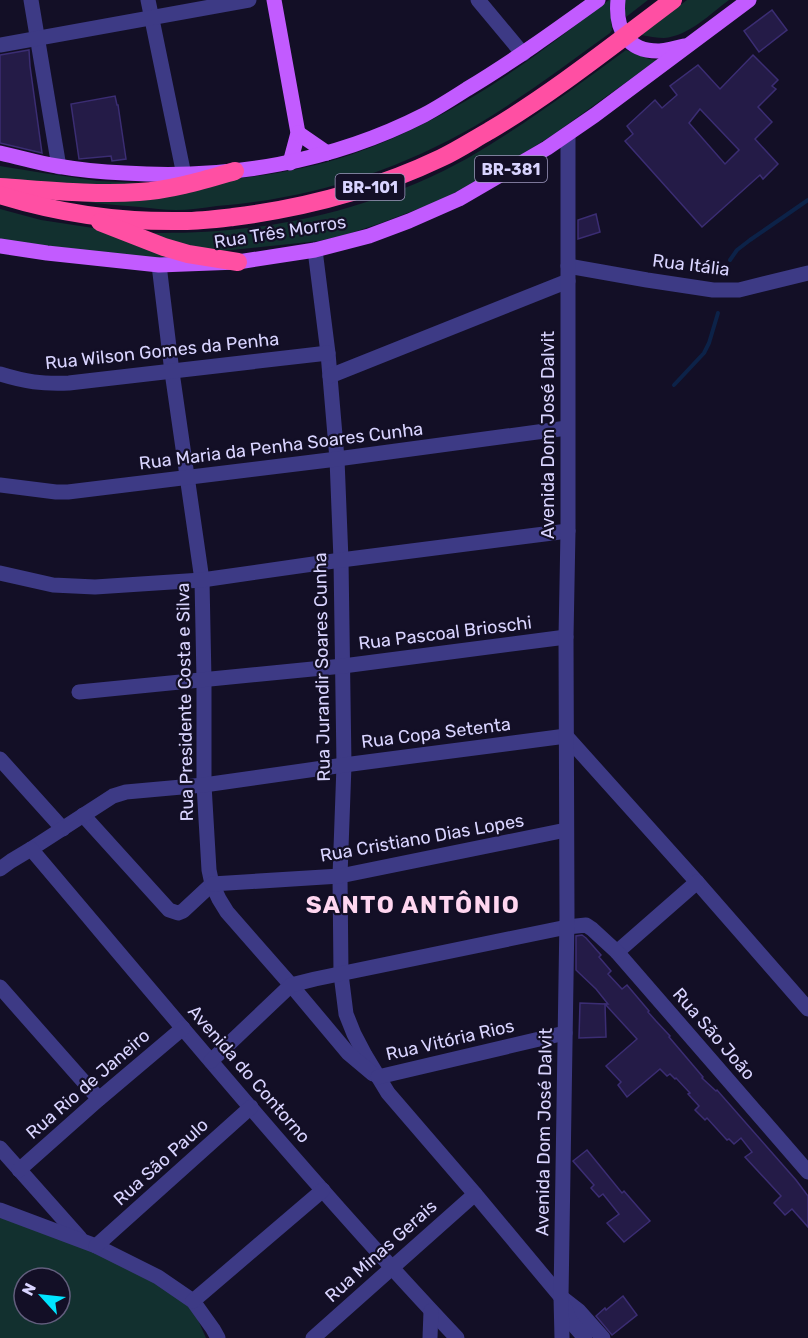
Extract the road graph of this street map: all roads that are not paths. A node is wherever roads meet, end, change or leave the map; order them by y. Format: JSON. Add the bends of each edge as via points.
{"nodes":[{"id":1,"x":31,"y":0,"type":"edge"},
{"id":2,"x":148,"y":0,"type":"edge"},
{"id":3,"x":249,"y":0,"type":"edge"},
{"id":4,"x":274,"y":0,"type":"edge"},
{"id":5,"x":478,"y":0,"type":"edge"},
{"id":6,"x":598,"y":0,"type":"edge"},
{"id":7,"x":618,"y":0,"type":"edge"},
{"id":8,"x":673,"y":0,"type":"edge"},
{"id":9,"x":749,"y":0,"type":"edge"},
{"id":10,"x":151,"y":18,"type":"junction"},
{"id":11,"x":625,"y":36,"type":"junction"},
{"id":12,"x":38,"y":38,"type":"junction"},
{"id":13,"x":0,"y":45,"type":"edge"},
{"id":14,"x":689,"y":45,"type":"junction"},
{"id":15,"x":523,"y":54,"type":"junction"},
{"id":16,"x":298,"y":133,"type":"junction"},
{"id":17,"x":568,"y":134,"type":"junction"},
{"id":18,"x":0,"y":153,"type":"edge"},
{"id":19,"x":327,"y":153,"type":"junction"},
{"id":20,"x":290,"y":163,"type":"junction"},
{"id":21,"x":59,"y":167,"type":"junction"},
{"id":22,"x":235,"y":171,"type":"junction"},
{"id":23,"x":184,"y":175,"type":"junction"},
{"id":24,"x":0,"y":187,"type":"edge"},
{"id":25,"x":0,"y":195,"type":"edge"},
{"id":26,"x":76,"y":213,"type":"junction"},
{"id":27,"x":0,"y":246,"type":"edge"},
{"id":28,"x":315,"y":250,"type":"junction"},
{"id":29,"x":238,"y":262,"type":"junction"},
{"id":30,"x":159,"y":265,"type":"junction"},
{"id":31,"x":808,"y":273,"type":"edge"},
{"id":32,"x":568,"y":274,"type":"junction"},
{"id":33,"x":328,"y":353,"type":"junction"},
{"id":34,"x":172,"y":372,"type":"junction"},
{"id":35,"x":0,"y":374,"type":"edge"},
{"id":36,"x":330,"y":376,"type":"junction"},
{"id":37,"x":567,"y":428,"type":"junction"},
{"id":38,"x":337,"y":459,"type":"junction"},
{"id":39,"x":188,"y":477,"type":"junction"},
{"id":40,"x":0,"y":485,"type":"edge"},
{"id":41,"x":568,"y":531,"type":"junction"},
{"id":42,"x":341,"y":560,"type":"junction"},
{"id":43,"x":0,"y":573,"type":"edge"},
{"id":44,"x":202,"y":580,"type":"junction"},
{"id":45,"x":566,"y":638,"type":"junction"},
{"id":46,"x":343,"y":666,"type":"junction"},
{"id":47,"x":204,"y":680,"type":"junction"},
{"id":48,"x":79,"y":692,"type":"dead end"},
{"id":49,"x":566,"y":736,"type":"junction"},
{"id":50,"x":0,"y":759,"type":"edge"},
{"id":51,"x":344,"y":765,"type":"junction"},
{"id":52,"x":204,"y":786,"type":"junction"},
{"id":53,"x":83,"y":815,"type":"junction"},
{"id":54,"x":63,"y":829,"type":"junction"},
{"id":55,"x":566,"y":830,"type":"junction"},
{"id":56,"x":31,"y":849,"type":"junction"},
{"id":57,"x":5,"y":865,"type":"edge"},
{"id":58,"x":340,"y":876,"type":"junction"},
{"id":59,"x":697,"y":882,"type":"junction"},
{"id":60,"x":212,"y":884,"type":"junction"},
{"id":61,"x":567,"y":927,"type":"junction"},
{"id":62,"x":617,"y":952,"type":"junction"},
{"id":63,"x":341,"y":974,"type":"junction"},
{"id":64,"x":291,"y":985,"type":"junction"},
{"id":65,"x":0,"y":987,"type":"edge"},
{"id":66,"x":808,"y":1009,"type":"edge"},
{"id":67,"x":183,"y":1028,"type":"junction"},
{"id":68,"x":565,"y":1033,"type":"junction"},
{"id":69,"x":211,"y":1061,"type":"junction"},
{"id":70,"x":378,"y":1077,"type":"junction"},
{"id":71,"x":99,"y":1099,"type":"junction"},
{"id":72,"x":251,"y":1107,"type":"junction"},
{"id":73,"x":0,"y":1148,"type":"edge"},
{"id":74,"x":19,"y":1170,"type":"junction"},
{"id":75,"x":808,"y":1172,"type":"edge"},
{"id":76,"x":323,"y":1190,"type":"junction"},
{"id":77,"x":475,"y":1194,"type":"junction"},
{"id":78,"x":0,"y":1210,"type":"edge"},
{"id":79,"x":81,"y":1239,"type":"junction"},
{"id":80,"x":96,"y":1246,"type":"junction"},
{"id":81,"x":392,"y":1267,"type":"junction"},
{"id":82,"x":561,"y":1297,"type":"junction"},
{"id":83,"x":194,"y":1301,"type":"junction"},
{"id":84,"x":431,"y":1311,"type":"junction"},
{"id":85,"x":574,"y":1316,"type":"junction"},
{"id":86,"x":218,"y":1338,"type":"edge"},
{"id":87,"x":313,"y":1338,"type":"edge"},
{"id":88,"x":430,"y":1338,"type":"edge"},
{"id":89,"x":457,"y":1338,"type":"edge"},
{"id":90,"x":562,"y":1338,"type":"edge"},
{"id":91,"x":585,"y":1338,"type":"edge"},
{"id":92,"x":603,"y":1338,"type":"edge"}],
"edges":[{"from":1,"to":12,"type":"street"},
{"from":2,"to":10,"type":"street"},
{"from":3,"to":10,"type":"street"},
{"from":4,"to":16,"type":"main road"},
{"from":5,"to":15,"type":"street"},
{"from":6,"to":15,"type":"main road"},
{"from":7,"to":11,"type":"main road","via":[[618,25]]},
{"from":8,"to":11,"type":"highway","number":"BR-101"},
{"from":9,"to":14,"type":"main road","name":"Rua Três Morros","number":"BR-381"},
{"from":10,"to":12,"type":"street"},
{"from":10,"to":23,"type":"street"},
{"from":11,"to":14,"type":"main road","via":[[643,49],[659,51]]},
{"from":11,"to":26,"type":"highway","number":"BR-101","via":[[473,141],[442,158],[358,191],[261,214],[211,220],[142,220]]},
{"from":12,"to":13,"type":"street"},
{"from":12,"to":21,"type":"street"},
{"from":14,"to":17,"type":"main road","name":"Rua Três Morros","number":"BR-381"},
{"from":15,"to":19,"type":"main road","via":[[424,115]]},
{"from":16,"to":19,"type":"main road"},
{"from":16,"to":20,"type":"main road"},
{"from":17,"to":28,"type":"main road","name":"Rua Três Morros","number":"BR-381","via":[[459,199],[409,222]]},
{"from":17,"to":32,"type":"street","name":"Avenida Dom José Dalvit"},
{"from":18,"to":21,"type":"main road"},
{"from":19,"to":20,"type":"main road"},
{"from":20,"to":22,"type":"main road"},
{"from":21,"to":23,"type":"main road"},
{"from":22,"to":23,"type":"main road"},
{"from":22,"to":24,"type":"highway","via":[[141,192]]},
{"from":25,"to":26,"type":"highway","number":"BR-101"},
{"from":26,"to":29,"type":"highway","via":[[164,247]]},
{"from":27,"to":30,"type":"main road","name":"Rua Três Morros","number":"BR-381"},
{"from":28,"to":29,"type":"main road","name":"Rua Três Morros","number":"BR-381"},
{"from":28,"to":33,"type":"street","name":"Rua Jurandir Soares Cunha"},
{"from":29,"to":30,"type":"main road","name":"Rua Três Morros","number":"BR-381"},
{"from":30,"to":34,"type":"street","name":"Rua Presidente Costa e Silva"},
{"from":31,"to":32,"type":"street","name":"Rua Itália","via":[[739,290]]},
{"from":32,"to":36,"type":"street"},
{"from":32,"to":37,"type":"street","name":"Avenida Dom José Dalvit"},
{"from":33,"to":34,"type":"street","name":"Rua Wilson Gomes da Penha"},
{"from":33,"to":36,"type":"street","name":"Rua Jurandir Soares Cunha"},
{"from":34,"to":35,"type":"street","name":"Rua Wilson Gomes da Penha","via":[[46,384]]},
{"from":34,"to":39,"type":"street","name":"Rua Presidente Costa e Silva"},
{"from":36,"to":38,"type":"street","name":"Rua Jurandir Soares Cunha"},
{"from":37,"to":38,"type":"street","name":"Rua Maria da Penha Soares Cunha"},
{"from":37,"to":41,"type":"street","name":"Avenida Dom José Dalvit"},
{"from":38,"to":39,"type":"street","name":"Rua Maria da Penha Soares Cunha"},
{"from":38,"to":42,"type":"street","name":"Rua Jurandir Soares Cunha"},
{"from":39,"to":40,"type":"street","name":"Rua Maria da Penha Soares Cunha","via":[[68,492]]},
{"from":39,"to":44,"type":"street","name":"Rua Presidente Costa e Silva"},
{"from":41,"to":42,"type":"street"},
{"from":41,"to":45,"type":"street","name":"Avenida Dom José Dalvit"},
{"from":42,"to":44,"type":"street"},
{"from":42,"to":46,"type":"street","name":"Rua Jurandir Soares Cunha"},
{"from":43,"to":44,"type":"street","via":[[52,585]]},
{"from":44,"to":47,"type":"street","name":"Rua Presidente Costa e Silva"},
{"from":45,"to":46,"type":"street","name":"Rua Pascoal Brioschi"},
{"from":45,"to":49,"type":"street","name":"Avenida Dom José Dalvit"},
{"from":46,"to":47,"type":"street","name":"Rua Pascoal Brioschi"},
{"from":46,"to":51,"type":"street","name":"Rua Jurandir Soares Cunha"},
{"from":47,"to":48,"type":"street","name":"Rua Pascoal Brioschi"},
{"from":47,"to":52,"type":"street","name":"Rua Presidente Costa e Silva"},
{"from":49,"to":51,"type":"street","name":"Rua Copa Setenta"},
{"from":49,"to":55,"type":"street","name":"Avenida Dom José Dalvit"},
{"from":49,"to":59,"type":"street"},
{"from":50,"to":54,"type":"street"},
{"from":51,"to":52,"type":"street","name":"Rua Copa Setenta"},
{"from":51,"to":58,"type":"street","name":"Rua Jurandir Soares Cunha"},
{"from":52,"to":53,"type":"street","name":"Rua Copa Setenta","via":[[126,792]]},
{"from":52,"to":60,"type":"street","name":"Rua Presidente Costa e Silva"},
{"from":53,"to":54,"type":"street","name":"Rua Copa Setenta"},
{"from":53,"to":60,"type":"street","via":[[169,910],[183,910]]},
{"from":54,"to":56,"type":"street","name":"Rua Copa Setenta"},
{"from":55,"to":58,"type":"street","name":"Rua Cristiano Dias Lopes"},
{"from":55,"to":61,"type":"street","name":"Avenida Dom José Dalvit"},
{"from":56,"to":57,"type":"street"},
{"from":56,"to":67,"type":"street","name":"Avenida do Contorno"},
{"from":58,"to":60,"type":"street","name":"Rua Cristiano Dias Lopes"},
{"from":58,"to":63,"type":"street","name":"Rua Jurandir Soares Cunha"},
{"from":59,"to":62,"type":"street"},
{"from":59,"to":66,"type":"street"},
{"from":60,"to":64,"type":"street","name":"Rua Presidente Costa e Silva","via":[[227,912]]},
{"from":61,"to":62,"type":"street","name":"Rua São João","via":[[586,925]]},
{"from":61,"to":63,"type":"street"},
{"from":61,"to":68,"type":"street","name":"Avenida Dom José Dalvit"},
{"from":62,"to":75,"type":"street","name":"Rua São João"},
{"from":63,"to":64,"type":"street"},
{"from":63,"to":70,"type":"street","name":"Rua Jurandir Soares Cunha","via":[[346,1014]]},
{"from":64,"to":69,"type":"street"},
{"from":64,"to":70,"type":"street","name":"Rua Presidente Costa e Silva","via":[[348,1053]]},
{"from":65,"to":71,"type":"street"},
{"from":67,"to":69,"type":"street","name":"Avenida do Contorno"},
{"from":67,"to":71,"type":"street","name":"Rua Rio de Janeiro"},
{"from":68,"to":70,"type":"street","name":"Rua Vitória Rios"},
{"from":68,"to":82,"type":"street","name":"Avenida Dom José Dalvit"},
{"from":69,"to":72,"type":"street","name":"Avenida do Contorno"},
{"from":70,"to":77,"type":"street"},
{"from":71,"to":74,"type":"street","name":"Rua Rio de Janeiro"},
{"from":72,"to":76,"type":"street","name":"Avenida do Contorno"},
{"from":72,"to":80,"type":"street","name":"Rua São Paulo"},
{"from":73,"to":74,"type":"street"},
{"from":74,"to":79,"type":"street"},
{"from":76,"to":81,"type":"street","name":"Avenida do Contorno"},
{"from":76,"to":83,"type":"street"},
{"from":77,"to":81,"type":"street","name":"Rua Minas Gerais"},
{"from":77,"to":82,"type":"street"},
{"from":78,"to":79,"type":"street"},
{"from":79,"to":80,"type":"street"},
{"from":80,"to":83,"type":"street","via":[[158,1277]]},
{"from":81,"to":84,"type":"street","name":"Avenida do Contorno"},
{"from":81,"to":87,"type":"street","name":"Rua Minas Gerais"},
{"from":82,"to":85,"type":"street"},
{"from":82,"to":90,"type":"street","name":"Avenida Dom José Dalvit"},
{"from":83,"to":86,"type":"street"},
{"from":84,"to":88,"type":"street"},
{"from":84,"to":89,"type":"street","name":"Avenida do Contorno"},
{"from":85,"to":91,"type":"street"},
{"from":85,"to":92,"type":"street"}]}
